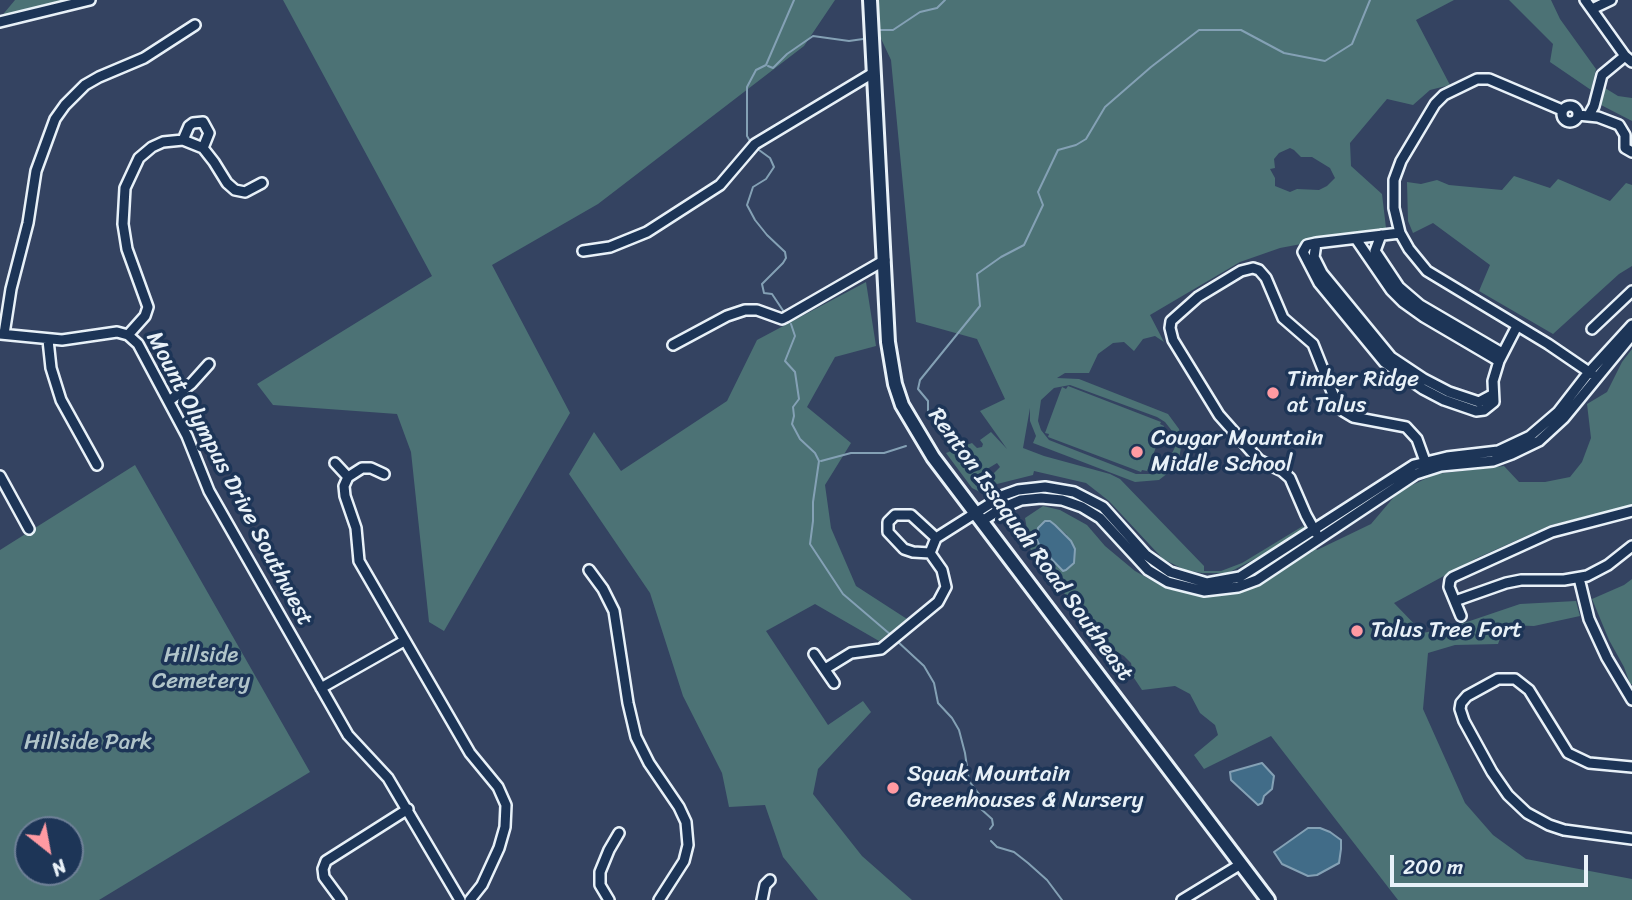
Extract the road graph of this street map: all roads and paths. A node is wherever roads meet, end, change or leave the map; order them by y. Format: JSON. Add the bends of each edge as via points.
{"nodes":[{"id":1,"x":90,"y":0,"type":"edge"},
{"id":2,"x":870,"y":0,"type":"edge"},
{"id":3,"x":1585,"y":0,"type":"edge"},
{"id":4,"x":1611,"y":0,"type":"edge"},
{"id":5,"x":1592,"y":9,"type":"junction"},
{"id":6,"x":0,"y":22,"type":"edge"},
{"id":7,"x":195,"y":25,"type":"dead end"},
{"id":8,"x":1628,"y":59,"type":"edge"},
{"id":9,"x":873,"y":73,"type":"junction"},
{"id":10,"x":1584,"y":115,"type":"junction"},
{"id":11,"x":183,"y":140,"type":"junction"},
{"id":12,"x":203,"y":148,"type":"junction"},
{"id":13,"x":1632,"y":152,"type":"edge"},
{"id":14,"x":262,"y":183,"type":"dead end"},
{"id":15,"x":1400,"y":233,"type":"junction"},
{"id":16,"x":1381,"y":235,"type":"junction"},
{"id":17,"x":1356,"y":239,"type":"junction"},
{"id":18,"x":583,"y":251,"type":"dead end"},
{"id":19,"x":885,"y":260,"type":"junction"},
{"id":20,"x":1629,"y":293,"type":"edge"},
{"id":21,"x":1632,"y":305,"type":"edge"},
{"id":22,"x":1632,"y":324,"type":"edge"},
{"id":23,"x":1517,"y":326,"type":"junction"},
{"id":24,"x":1592,"y":329,"type":"dead end"},
{"id":25,"x":2,"y":334,"type":"edge"},
{"id":26,"x":128,"y":335,"type":"junction"},
{"id":27,"x":1632,"y":335,"type":"edge"},
{"id":28,"x":48,"y":340,"type":"junction"},
{"id":29,"x":673,"y":345,"type":"dead end"},
{"id":30,"x":1500,"y":357,"type":"junction"},
{"id":31,"x":209,"y":364,"type":"dead end"},
{"id":32,"x":1593,"y":375,"type":"junction"},
{"id":33,"x":169,"y":401,"type":"junction"},
{"id":34,"x":335,"y":463,"type":"dead end"},
{"id":35,"x":97,"y":465,"type":"dead end"},
{"id":36,"x":1427,"y":465,"type":"junction"},
{"id":37,"x":384,"y":474,"type":"dead end"},
{"id":38,"x":0,"y":476,"type":"edge"},
{"id":39,"x":348,"y":477,"type":"junction"},
{"id":40,"x":1632,"y":510,"type":"edge"},
{"id":41,"x":979,"y":516,"type":"junction"},
{"id":42,"x":29,"y":529,"type":"dead end"},
{"id":43,"x":1314,"y":530,"type":"junction"},
{"id":44,"x":936,"y":538,"type":"junction"},
{"id":45,"x":1320,"y":538,"type":"junction"},
{"id":46,"x":1632,"y":546,"type":"edge"},
{"id":47,"x":930,"y":553,"type":"junction"},
{"id":48,"x":589,"y":569,"type":"dead end"},
{"id":49,"x":1579,"y":579,"type":"junction"},
{"id":50,"x":1455,"y":601,"type":"junction"},
{"id":51,"x":1461,"y":617,"type":"dead end"},
{"id":52,"x":404,"y":641,"type":"junction"},
{"id":53,"x":814,"y":653,"type":"dead end"},
{"id":54,"x":825,"y":669,"type":"junction"},
{"id":55,"x":834,"y":684,"type":"dead end"},
{"id":56,"x":321,"y":688,"type":"junction"},
{"id":57,"x":1632,"y":700,"type":"edge"},
{"id":58,"x":1632,"y":768,"type":"edge"},
{"id":59,"x":408,"y":809,"type":"junction"},
{"id":60,"x":619,"y":834,"type":"dead end"},
{"id":61,"x":1632,"y":839,"type":"edge"},
{"id":62,"x":1241,"y":864,"type":"junction"},
{"id":63,"x":770,"y":880,"type":"dead end"},
{"id":64,"x":341,"y":900,"type":"edge"},
{"id":65,"x":460,"y":900,"type":"edge"},
{"id":66,"x":470,"y":900,"type":"edge"},
{"id":67,"x":609,"y":900,"type":"edge"},
{"id":68,"x":659,"y":900,"type":"edge"},
{"id":69,"x":762,"y":900,"type":"edge"},
{"id":70,"x":1182,"y":900,"type":"edge"},
{"id":71,"x":1268,"y":900,"type":"edge"}],
"edges":[{"from":1,"to":6,"type":"street"},
{"from":2,"to":9,"type":"main road","name":"Renton Issaquah Road Southeast"},
{"from":3,"to":5,"type":"street"},
{"from":4,"to":5,"type":"street"},
{"from":5,"to":8,"type":"street"},
{"from":7,"to":25,"type":"street","via":[[144,58],[85,85],[55,120],[36,171]]},
{"from":8,"to":10,"type":"street","via":[[1605,71]]},
{"from":9,"to":18,"type":"street","via":[[755,144],[720,185],[648,232],[610,247]]},
{"from":9,"to":19,"type":"main road","name":"Renton Issaquah Road Southeast"},
{"from":10,"to":13,"type":"street","via":[[1619,125],[1625,148]]},
{"from":10,"to":15,"type":"street","via":[[1567,121],[1562,110],[1489,79],[1472,81],[1444,95],[1401,161],[1394,180]]},
{"from":11,"to":12,"type":"street"},
{"from":11,"to":12,"type":"street","via":[[192,123],[203,122],[209,133]]},
{"from":11,"to":26,"type":"street","name":"Mount Olympus Drive Southwest","via":[[163,142],[144,153],[125,188],[124,236],[148,307]]},
{"from":12,"to":14,"type":"street","via":[[235,190],[245,192]]},
{"from":15,"to":16,"type":"street"},
{"from":15,"to":23,"type":"street","via":[[1427,271]]},
{"from":16,"to":17,"type":"street"},
{"from":16,"to":30,"type":"street","via":[[1375,251],[1399,287]]},
{"from":17,"to":30,"type":"street","via":[[1402,302]]},
{"from":17,"to":30,"type":"street","via":[[1307,245],[1303,252],[1311,271],[1384,362],[1423,389],[1476,411],[1494,402]]},
{"from":19,"to":29,"type":"street","via":[[782,319],[745,310]]},
{"from":19,"to":41,"type":"main road","name":"Renton Issaquah Road Southeast","via":[[888,350],[902,405],[923,443]]},
{"from":20,"to":21,"type":"street"},
{"from":20,"to":24,"type":"street"},
{"from":22,"to":32,"type":"street"},
{"from":23,"to":30,"type":"street"},
{"from":23,"to":32,"type":"street"},
{"from":25,"to":28,"type":"street"},
{"from":26,"to":28,"type":"street","via":[[117,332]]},
{"from":26,"to":33,"type":"street","name":"Mount Olympus Drive Southwest"},
{"from":27,"to":32,"type":"street"},
{"from":28,"to":35,"type":"street","via":[[61,400]]},
{"from":31,"to":33,"type":"street"},
{"from":32,"to":36,"type":"street","via":[[1558,412],[1521,441]]},
{"from":33,"to":56,"type":"street","name":"Mount Olympus Drive Southwest","via":[[209,491]]},
{"from":34,"to":39,"type":"street"},
{"from":36,"to":43,"type":"street","via":[[1401,472]]},
{"from":36,"to":43,"type":"street","via":[[1417,439],[1406,427],[1343,411],[1313,344],[1283,318],[1266,278],[1254,268],[1241,271],[1198,297],[1171,321],[1173,341],[1216,410],[1259,460],[1290,478]]},
{"from":36,"to":45,"type":"street"},
{"from":37,"to":39,"type":"street","via":[[366,467]]},
{"from":38,"to":42,"type":"street"},
{"from":39,"to":52,"type":"street","via":[[344,490],[356,528],[359,561]]},
{"from":40,"to":50,"type":"street","via":[[1560,529],[1473,567],[1450,580]]},
{"from":41,"to":43,"type":"street","via":[[993,500],[1018,491],[1045,487],[1070,491],[1102,507],[1160,566],[1183,578],[1208,583],[1249,573]]},
{"from":41,"to":44,"type":"street"},
{"from":41,"to":45,"type":"street","via":[[1027,499],[1068,501],[1100,518],[1158,577],[1204,591],[1257,580]]},
{"from":41,"to":62,"type":"main road","name":"Renton Issaquah Road Southeast"},
{"from":43,"to":45,"type":"street"},
{"from":44,"to":47,"type":"street"},
{"from":44,"to":47,"type":"street","via":[[911,515],[895,515],[888,522],[888,532],[904,549]]},
{"from":46,"to":49,"type":"street"},
{"from":47,"to":54,"type":"street","via":[[945,576],[938,602],[881,649],[851,653]]},
{"from":48,"to":68,"type":"street","via":[[614,611],[636,737],[679,807],[687,830],[684,861]]},
{"from":49,"to":50,"type":"street","via":[[1521,580]]},
{"from":49,"to":57,"type":"street","via":[[1589,620]]},
{"from":50,"to":51,"type":"street"},
{"from":52,"to":56,"type":"street"},
{"from":52,"to":66,"type":"street","via":[[506,805],[499,848]]},
{"from":53,"to":54,"type":"street"},
{"from":54,"to":55,"type":"street"},
{"from":56,"to":59,"type":"street","name":"Mount Olympus Drive Southwest","via":[[348,735],[388,778]]},
{"from":58,"to":61,"type":"street","via":[[1588,762],[1569,753],[1529,690],[1515,679],[1494,681],[1461,703],[1464,721],[1492,772],[1527,813],[1564,830]]},
{"from":59,"to":64,"type":"street","via":[[326,861],[324,877]]},
{"from":59,"to":65,"type":"street","name":"Mount Olympus Drive Southwest"},
{"from":60,"to":67,"type":"street","via":[[600,872],[600,885]]},
{"from":62,"to":70,"type":"street"},
{"from":62,"to":71,"type":"main road","name":"Renton Issaquah Road Southeast"},
{"from":63,"to":69,"type":"street"}]}
